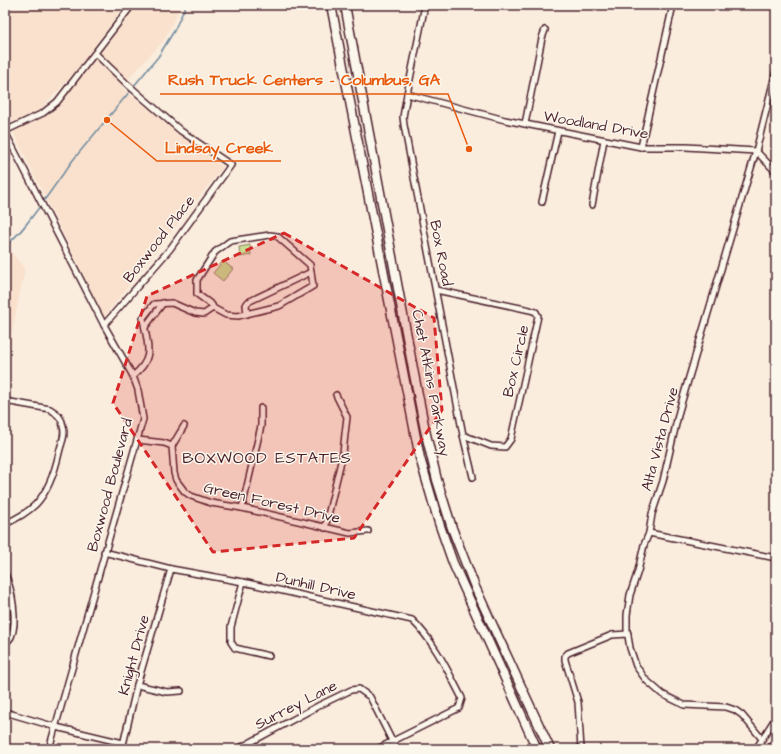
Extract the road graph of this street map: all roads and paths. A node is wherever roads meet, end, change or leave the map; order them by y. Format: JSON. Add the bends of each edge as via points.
{"nodes":[{"id":1,"x":132,"y":5,"type":"edge"},
{"id":2,"x":328,"y":5,"type":"edge"},
{"id":3,"x":331,"y":5,"type":"edge"},
{"id":4,"x":345,"y":5,"type":"edge"},
{"id":5,"x":350,"y":5,"type":"edge"},
{"id":6,"x":425,"y":5,"type":"edge"},
{"id":7,"x":673,"y":5,"type":"edge"},
{"id":8,"x":545,"y":30,"type":"dead end"},
{"id":9,"x":96,"y":54,"type":"junction"},
{"id":10,"x":340,"y":55,"type":"junction"},
{"id":11,"x":357,"y":71,"type":"junction"},
{"id":12,"x":776,"y":71,"type":"edge"},
{"id":13,"x":407,"y":94,"type":"junction"},
{"id":14,"x":525,"y":124,"type":"junction"},
{"id":15,"x":558,"y":131,"type":"junction"},
{"id":16,"x":5,"y":132,"type":"edge"},
{"id":17,"x":604,"y":140,"type":"junction"},
{"id":18,"x":641,"y":147,"type":"junction"},
{"id":19,"x":756,"y":152,"type":"junction"},
{"id":20,"x":776,"y":172,"type":"edge"},
{"id":21,"x":542,"y":202,"type":"dead end"},
{"id":22,"x":592,"y":205,"type":"dead end"},
{"id":23,"x":311,"y":272,"type":"junction"},
{"id":24,"x":436,"y":290,"type":"junction"},
{"id":25,"x":163,"y":304,"type":"junction"},
{"id":26,"x":213,"y":308,"type":"junction"},
{"id":27,"x":150,"y":310,"type":"junction"},
{"id":28,"x":155,"y":314,"type":"junction"},
{"id":29,"x":247,"y":314,"type":"junction"},
{"id":30,"x":104,"y":325,"type":"junction"},
{"id":31,"x":145,"y":327,"type":"junction"},
{"id":32,"x":132,"y":376,"type":"junction"},
{"id":33,"x":336,"y":395,"type":"dead end"},
{"id":34,"x":5,"y":401,"type":"edge"},
{"id":35,"x":261,"y":408,"type":"dead end"},
{"id":36,"x":184,"y":426,"type":"dead end"},
{"id":37,"x":463,"y":435,"type":"junction"},
{"id":38,"x":138,"y":440,"type":"junction"},
{"id":39,"x":172,"y":446,"type":"junction"},
{"id":40,"x":473,"y":477,"type":"dead end"},
{"id":41,"x":242,"y":508,"type":"junction"},
{"id":42,"x":5,"y":524,"type":"edge"},
{"id":43,"x":325,"y":528,"type":"junction"},
{"id":44,"x":368,"y":531,"type":"dead end"},
{"id":45,"x":649,"y":533,"type":"junction"},
{"id":46,"x":104,"y":552,"type":"junction"},
{"id":47,"x":776,"y":558,"type":"edge"},
{"id":48,"x":171,"y":569,"type":"junction"},
{"id":49,"x":5,"y":574,"type":"edge"},
{"id":50,"x":243,"y":582,"type":"junction"},
{"id":51,"x":628,"y":634,"type":"junction"},
{"id":52,"x":5,"y":644,"type":"edge"},
{"id":53,"x":269,"y":656,"type":"dead end"},
{"id":54,"x":137,"y":685,"type":"junction"},
{"id":55,"x":181,"y":691,"type":"dead end"},
{"id":56,"x":5,"y":712,"type":"edge"},
{"id":57,"x":776,"y":717,"type":"edge"},
{"id":58,"x":56,"y":727,"type":"junction"},
{"id":59,"x":762,"y":738,"type":"junction"},
{"id":60,"x":392,"y":741,"type":"junction"},
{"id":61,"x":124,"y":743,"type":"junction"},
{"id":62,"x":49,"y":749,"type":"edge"},
{"id":63,"x":122,"y":749,"type":"edge"},
{"id":64,"x":238,"y":749,"type":"edge"},
{"id":65,"x":377,"y":749,"type":"edge"},
{"id":66,"x":396,"y":749,"type":"edge"},
{"id":67,"x":537,"y":749,"type":"edge"},
{"id":68,"x":550,"y":749,"type":"edge"},
{"id":69,"x":581,"y":749,"type":"edge"},
{"id":70,"x":756,"y":749,"type":"edge"}],
"edges":[{"from":1,"to":9,"type":"street"},
{"from":2,"to":10,"type":"highway"},
{"from":3,"to":10,"type":"highway","name":"Chet Atkins Parkway"},
{"from":4,"to":11,"type":"highway","name":"Chet Atkins Parkway"},
{"from":5,"to":11,"type":"highway"},
{"from":6,"to":13,"type":"street","name":"Box Road"},
{"from":7,"to":18,"type":"street"},
{"from":8,"to":14,"type":"street"},
{"from":9,"to":16,"type":"street","via":[[56,102],[42,113]]},
{"from":9,"to":30,"type":"street","name":"Boxwood Place","via":[[181,131],[231,165],[170,249]]},
{"from":10,"to":67,"type":"highway","name":"Chet Atkins Parkway","via":[[420,458],[453,563]]},
{"from":11,"to":68,"type":"highway","name":"Chet Atkins Parkway","via":[[414,374],[437,480],[475,587]]},
{"from":12,"to":19,"type":"street","name":"Alta Vista Drive"},
{"from":13,"to":14,"type":"street","name":"Woodland Drive"},
{"from":13,"to":24,"type":"street","name":"Box Road","via":[[404,125]]},
{"from":14,"to":15,"type":"street","name":"Woodland Drive"},
{"from":15,"to":17,"type":"street","name":"Woodland Drive"},
{"from":15,"to":21,"type":"street"},
{"from":16,"to":30,"type":"street","name":"Boxwood Boulevard"},
{"from":17,"to":18,"type":"street","name":"Woodland Drive"},
{"from":17,"to":22,"type":"street"},
{"from":18,"to":19,"type":"street","name":"Woodland Drive"},
{"from":19,"to":20,"type":"street"},
{"from":19,"to":45,"type":"street","name":"Alta Vista Drive","via":[[679,411]]},
{"from":23,"to":26,"type":"street","via":[[310,265],[277,236],[230,241],[215,252],[197,280],[197,294],[212,304]]},
{"from":23,"to":29,"type":"street","via":[[248,302]]},
{"from":23,"to":29,"type":"street","via":[[313,286],[279,306]]},
{"from":24,"to":37,"type":"street","name":"Box Road"},
{"from":24,"to":37,"type":"street","name":"Box Circle","via":[[530,310],[538,316],[511,439],[505,447],[490,446]]},
{"from":25,"to":26,"type":"street","via":[[172,303],[204,314]]},
{"from":25,"to":27,"type":"street","via":[[154,304]]},
{"from":25,"to":28,"type":"street"},
{"from":26,"to":29,"type":"street","via":[[226,316]]},
{"from":27,"to":28,"type":"street"},
{"from":27,"to":31,"type":"street","via":[[143,318]]},
{"from":28,"to":31,"type":"street"},
{"from":30,"to":32,"type":"street","name":"Boxwood Boulevard"},
{"from":31,"to":32,"type":"street","via":[[150,351],[142,369]]},
{"from":32,"to":38,"type":"street","name":"Boxwood Boulevard","via":[[138,390],[143,419]]},
{"from":33,"to":43,"type":"street","via":[[347,417],[346,434]]},
{"from":34,"to":42,"type":"street","via":[[50,409],[61,419],[64,440],[54,473],[41,498],[31,509]]},
{"from":35,"to":41,"type":"street","via":[[261,426]]},
{"from":36,"to":39,"type":"street"},
{"from":37,"to":40,"type":"street","name":"Box Road"},
{"from":38,"to":39,"type":"street"},
{"from":38,"to":46,"type":"street","name":"Boxwood Boulevard"},
{"from":39,"to":41,"type":"street","name":"Green Forest Drive","via":[[174,473],[185,492],[211,503]]},
{"from":41,"to":43,"type":"street","name":"Green Forest Drive"},
{"from":43,"to":44,"type":"street","name":"Green Forest Drive","via":[[350,533]]},
{"from":45,"to":47,"type":"street"},
{"from":45,"to":51,"type":"street","name":"Alta Vista Drive","via":[[630,595]]},
{"from":46,"to":48,"type":"street","name":"Dunhill Drive"},
{"from":46,"to":58,"type":"street","name":"Boxwood Boulevard"},
{"from":48,"to":50,"type":"street","name":"Dunhill Drive"},
{"from":48,"to":54,"type":"street","name":"Knight Drive"},
{"from":49,"to":52,"type":"street","via":[[12,592],[14,620],[11,636]]},
{"from":50,"to":53,"type":"street","via":[[231,627],[231,642],[235,648]]},
{"from":50,"to":60,"type":"street","name":"Dunhill Drive","via":[[412,620],[420,628],[462,698],[459,708]]},
{"from":51,"to":59,"type":"street","name":"Alta Vista Drive","via":[[636,666],[646,680],[662,694],[684,705],[726,707],[735,710]]},
{"from":51,"to":69,"type":"street","via":[[612,636],[565,656],[578,702]]},
{"from":54,"to":55,"type":"street","via":[[167,692]]},
{"from":54,"to":61,"type":"street","name":"Knight Drive"},
{"from":56,"to":58,"type":"street"},
{"from":57,"to":59,"type":"street"},
{"from":58,"to":61,"type":"street"},
{"from":58,"to":62,"type":"street","name":"Boxwood Boulevard"},
{"from":59,"to":70,"type":"street"},
{"from":60,"to":64,"type":"street","name":"Surrey Lane","via":[[370,697],[359,689],[351,690],[320,705]]},
{"from":60,"to":65,"type":"street"},
{"from":60,"to":66,"type":"street"},
{"from":61,"to":63,"type":"street","name":"Knight Drive"}]}
